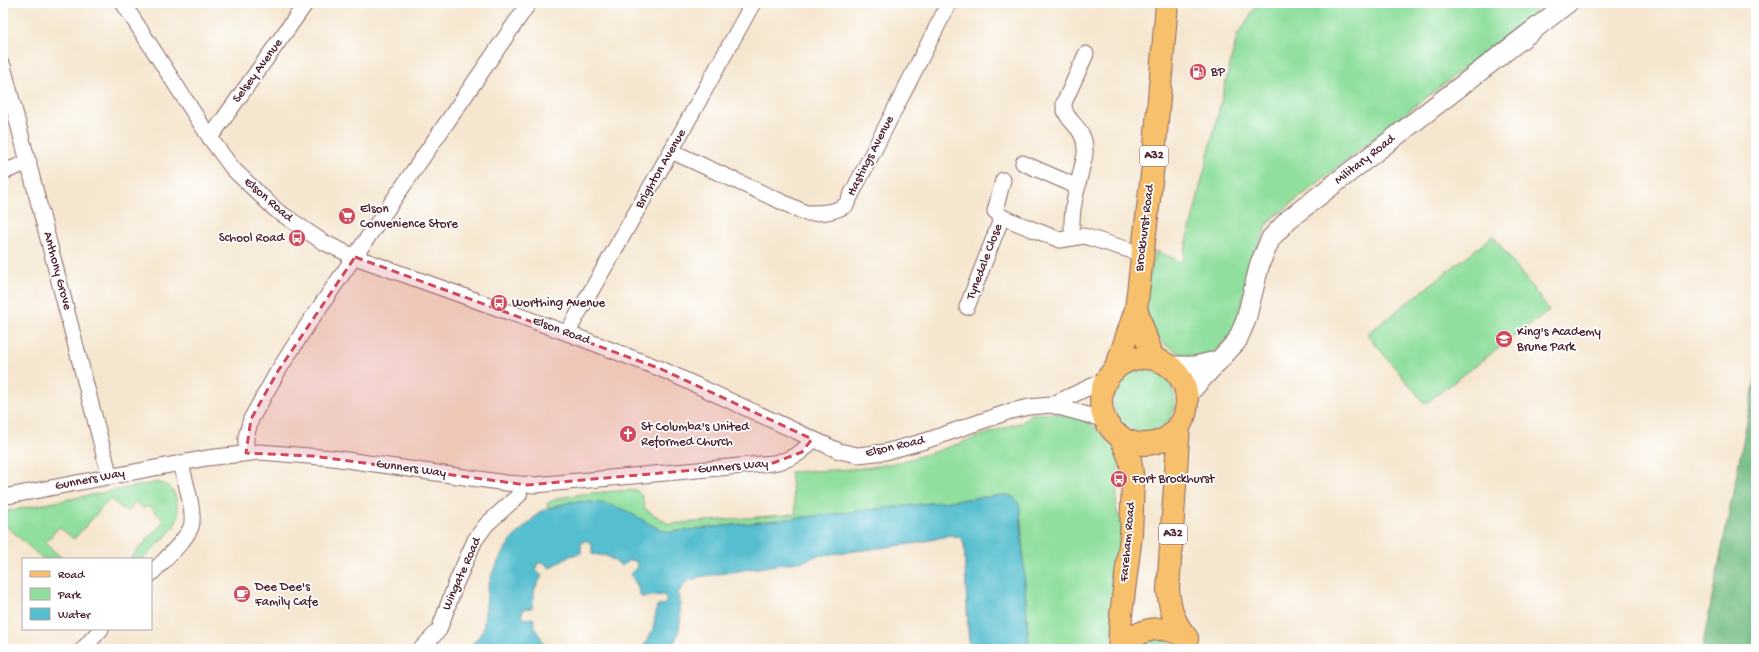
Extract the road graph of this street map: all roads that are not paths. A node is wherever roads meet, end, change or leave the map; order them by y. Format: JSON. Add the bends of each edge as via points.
{"nodes":[{"id":1,"x":123,"y":3,"type":"edge"},
{"id":2,"x":306,"y":3,"type":"edge"},
{"id":3,"x":529,"y":3,"type":"edge"},
{"id":4,"x":753,"y":3,"type":"edge"},
{"id":5,"x":949,"y":3,"type":"edge"},
{"id":6,"x":1168,"y":3,"type":"edge"},
{"id":7,"x":1568,"y":3,"type":"edge"},
{"id":8,"x":1086,"y":54,"type":"dead end"},
{"id":9,"x":3,"y":66,"type":"edge"},
{"id":10,"x":210,"y":138,"type":"junction"},
{"id":11,"x":671,"y":152,"type":"junction"},
{"id":12,"x":29,"y":162,"type":"junction"},
{"id":13,"x":1023,"y":163,"type":"dead end"},
{"id":14,"x":3,"y":172,"type":"edge"},
{"id":15,"x":1003,"y":180,"type":"dead end"},
{"id":16,"x":1078,"y":187,"type":"junction"},
{"id":17,"x":1002,"y":217,"type":"junction"},
{"id":18,"x":1073,"y":238,"type":"junction"},
{"id":19,"x":1142,"y":254,"type":"junction"},
{"id":20,"x":354,"y":257,"type":"junction"},
{"id":21,"x":968,"y":307,"type":"dead end"},
{"id":22,"x":1136,"y":309,"type":"junction"},
{"id":23,"x":567,"y":333,"type":"junction"},
{"id":24,"x":1220,"y":360,"type":"junction"},
{"id":25,"x":1161,"y":362,"type":"junction"},
{"id":26,"x":1111,"y":373,"type":"junction"},
{"id":27,"x":1187,"y":395,"type":"junction"},
{"id":28,"x":1051,"y":404,"type":"junction"},
{"id":29,"x":1179,"y":426,"type":"junction"},
{"id":30,"x":1113,"y":428,"type":"junction"},
{"id":31,"x":812,"y":439,"type":"junction"},
{"id":32,"x":246,"y":453,"type":"junction"},
{"id":33,"x":181,"y":463,"type":"junction"},
{"id":34,"x":110,"y":476,"type":"junction"},
{"id":35,"x":521,"y":485,"type":"junction"},
{"id":36,"x":3,"y":497,"type":"edge"},
{"id":37,"x":152,"y":573,"type":"edge"},
{"id":38,"x":100,"y":630,"type":"edge"},
{"id":39,"x":1191,"y":644,"type":"edge"},
{"id":40,"x":83,"y":649,"type":"edge"},
{"id":41,"x":421,"y":649,"type":"edge"},
{"id":42,"x":1119,"y":649,"type":"edge"},
{"id":43,"x":1124,"y":649,"type":"edge"}],
"edges":[{"from":1,"to":10,"type":"street","name":"Elson Road"},
{"from":2,"to":10,"type":"street","name":"Selsey Avenue"},
{"from":3,"to":20,"type":"street"},
{"from":4,"to":11,"type":"street","name":"Brighton Avenue"},
{"from":5,"to":11,"type":"street","name":"Hastings Avenue","via":[[846,205],[839,210],[820,214],[806,213]]},
{"from":6,"to":19,"type":"main road","name":"Brockhurst Road","number":"A32"},
{"from":7,"to":24,"type":"street","name":"Military Road","via":[[1289,219],[1271,238],[1260,263],[1246,320],[1237,341]]},
{"from":8,"to":16,"type":"street","via":[[1064,103],[1066,115],[1080,130],[1085,143],[1086,150]]},
{"from":9,"to":12,"type":"street","name":"Anthony Grove"},
{"from":10,"to":20,"type":"street","name":"Elson Road","via":[[233,169],[276,210],[323,242]]},
{"from":11,"to":23,"type":"street","name":"Brighton Avenue"},
{"from":12,"to":14,"type":"street"},
{"from":12,"to":34,"type":"street","name":"Anthony Grove"},
{"from":13,"to":16,"type":"street"},
{"from":15,"to":17,"type":"street","via":[[995,211]]},
{"from":16,"to":18,"type":"street","via":[[1072,220]]},
{"from":17,"to":18,"type":"street","via":[[1060,240]]},
{"from":17,"to":21,"type":"street","name":"Tynedale Close"},
{"from":18,"to":19,"type":"street","via":[[1084,236]]},
{"from":19,"to":22,"type":"main road","name":"Brockhurst Road","number":"A32"},
{"from":20,"to":23,"type":"street","name":"Elson Road"},
{"from":20,"to":32,"type":"street","via":[[278,371],[251,419],[246,437]]},
{"from":22,"to":25,"type":"main road","name":"Brockhurst Road","number":"A32"},
{"from":22,"to":26,"type":"main road","name":"Brockhurst Road","number":"A32"},
{"from":23,"to":31,"type":"street","name":"Elson Road","via":[[661,369]]},
{"from":24,"to":25,"type":"street","via":[[1195,366]]},
{"from":24,"to":27,"type":"street","name":"Military Road"},
{"from":25,"to":26,"type":"main road","via":[[1140,358],[1127,361]]},
{"from":25,"to":27,"type":"main road","via":[[1178,374]]},
{"from":26,"to":28,"type":"street","name":"Elson Road"},
{"from":26,"to":30,"type":"main road","via":[[1102,392],[1102,407]]},
{"from":27,"to":29,"type":"main road","via":[[1186,412]]},
{"from":28,"to":30,"type":"street","name":"Elson Road"},
{"from":28,"to":31,"type":"street","name":"Elson Road","via":[[1019,409],[924,441],[870,455],[848,454]]},
{"from":29,"to":30,"type":"main road","via":[[1170,435],[1145,444],[1132,442]]},
{"from":29,"to":39,"type":"main road","number":"A32","via":[[1168,590],[1174,621]]},
{"from":30,"to":42,"type":"main road","name":"Fareham Road","via":[[1130,459],[1133,481],[1131,535]]},
{"from":31,"to":35,"type":"street","name":"Gunners Way","via":[[802,452],[772,463]]},
{"from":32,"to":33,"type":"street","name":"Gunners Way"},
{"from":32,"to":35,"type":"street","name":"Gunners Way","via":[[272,452],[319,456]]},
{"from":33,"to":34,"type":"street","name":"Gunners Way"},
{"from":33,"to":37,"type":"street","via":[[192,513],[191,525],[186,535]]},
{"from":34,"to":36,"type":"street","name":"Gunners Way"},
{"from":35,"to":41,"type":"street","name":"Wingate Road","via":[[519,495],[486,525],[475,540],[438,630]]},
{"from":38,"to":40,"type":"street"},
{"from":39,"to":43,"type":"main road","via":[[1180,634],[1166,629],[1151,629],[1137,635]]}]}
